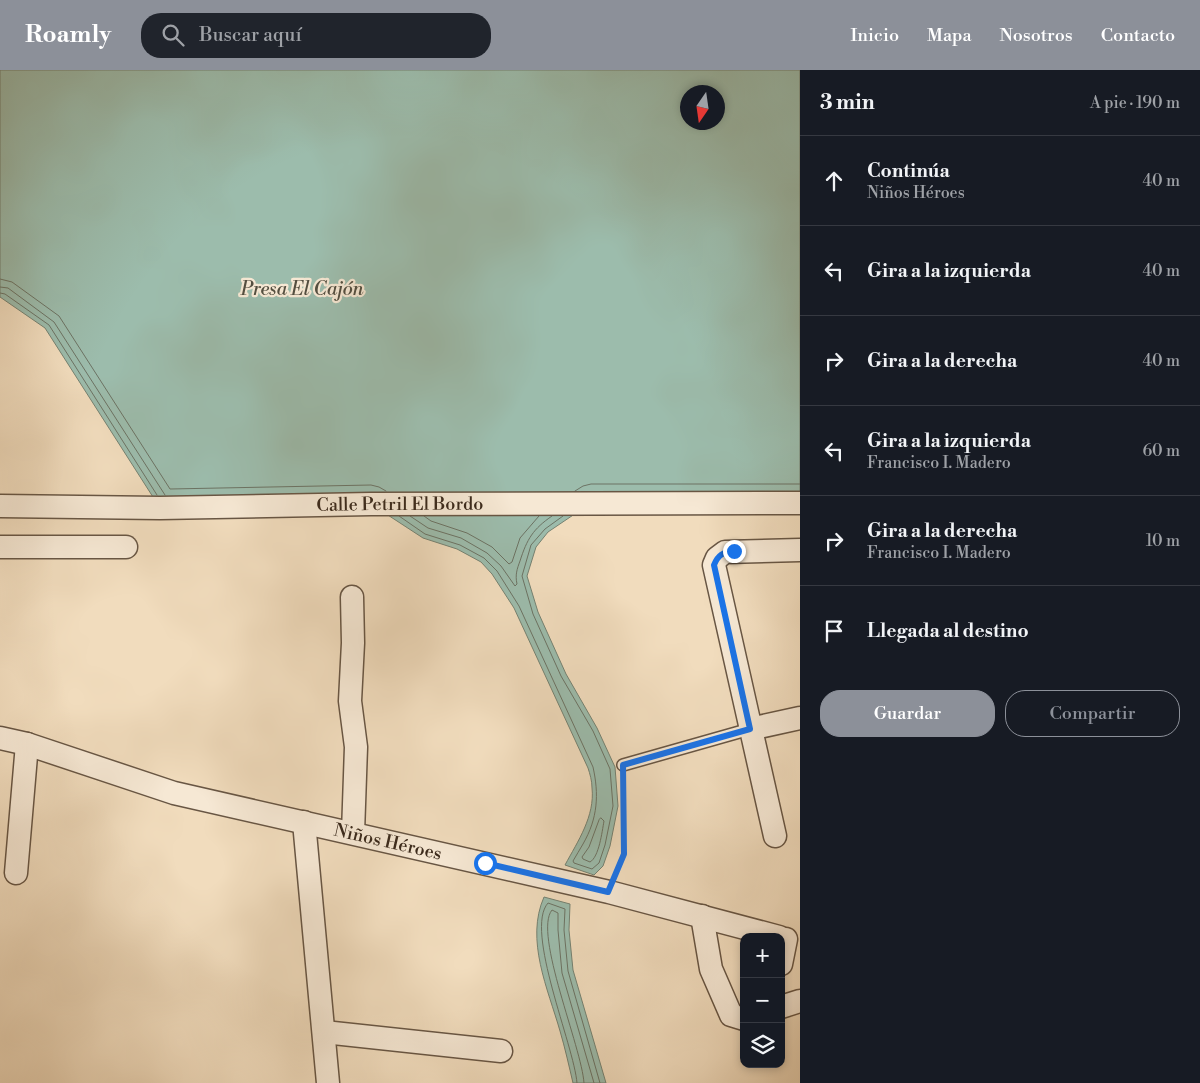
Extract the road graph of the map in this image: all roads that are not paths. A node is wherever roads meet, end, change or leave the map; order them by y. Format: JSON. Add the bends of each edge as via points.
{"nodes":[{"id":1,"x":800,"y":503,"type":"edge"},
{"id":2,"x":0,"y":506,"type":"edge"},
{"id":3,"x":0,"y":547,"type":"edge"},
{"id":4,"x":126,"y":547,"type":"dead end"},
{"id":5,"x":800,"y":550,"type":"edge"},
{"id":6,"x":352,"y":597,"type":"dead end"},
{"id":7,"x":800,"y":718,"type":"edge"},
{"id":8,"x":750,"y":729,"type":"junction"},
{"id":9,"x":0,"y":738,"type":"edge"},
{"id":10,"x":27,"y":744,"type":"junction"},
{"id":11,"x":623,"y":765,"type":"road end"},
{"id":12,"x":304,"y":822,"type":"junction"},
{"id":13,"x":353,"y":834,"type":"junction"},
{"id":14,"x":775,"y":836,"type":"dead end"},
{"id":15,"x":16,"y":873,"type":"dead end"},
{"id":16,"x":702,"y":916,"type":"junction"},
{"id":17,"x":787,"y":939,"type":"edge"},
{"id":18,"x":800,"y":1001,"type":"edge"},
{"id":19,"x":785,"y":1006,"type":"edge"},
{"id":20,"x":740,"y":1017,"type":"edge"},
{"id":21,"x":324,"y":1032,"type":"junction"},
{"id":22,"x":501,"y":1051,"type":"dead end"},
{"id":23,"x":328,"y":1083,"type":"edge"}],
"edges":[{"from":1,"to":2,"type":"street","name":"Calle Petril El Bordo","via":[[160,508]]},
{"from":3,"to":4,"type":"street"},
{"from":5,"to":8,"type":"street","via":[[725,552],[714,565]]},
{"from":6,"to":13,"type":"street","via":[[350,701],[356,747]]},
{"from":7,"to":8,"type":"street"},
{"from":8,"to":11,"type":"lane"},
{"from":8,"to":14,"type":"street"},
{"from":9,"to":10,"type":"street","name":"Niños Héroes"},
{"from":10,"to":12,"type":"street","name":"Niños Héroes","via":[[174,793]]},
{"from":10,"to":15,"type":"street"},
{"from":12,"to":13,"type":"street","name":"Niños Héroes"},
{"from":12,"to":21,"type":"street"},
{"from":13,"to":16,"type":"street","name":"Niños Héroes"},
{"from":16,"to":17,"type":"street","name":"Niños Héroes"},
{"from":16,"to":20,"type":"street","via":[[711,969],[731,1015]]},
{"from":18,"to":19,"type":"street"},
{"from":21,"to":22,"type":"street"},
{"from":21,"to":23,"type":"street"}]}
